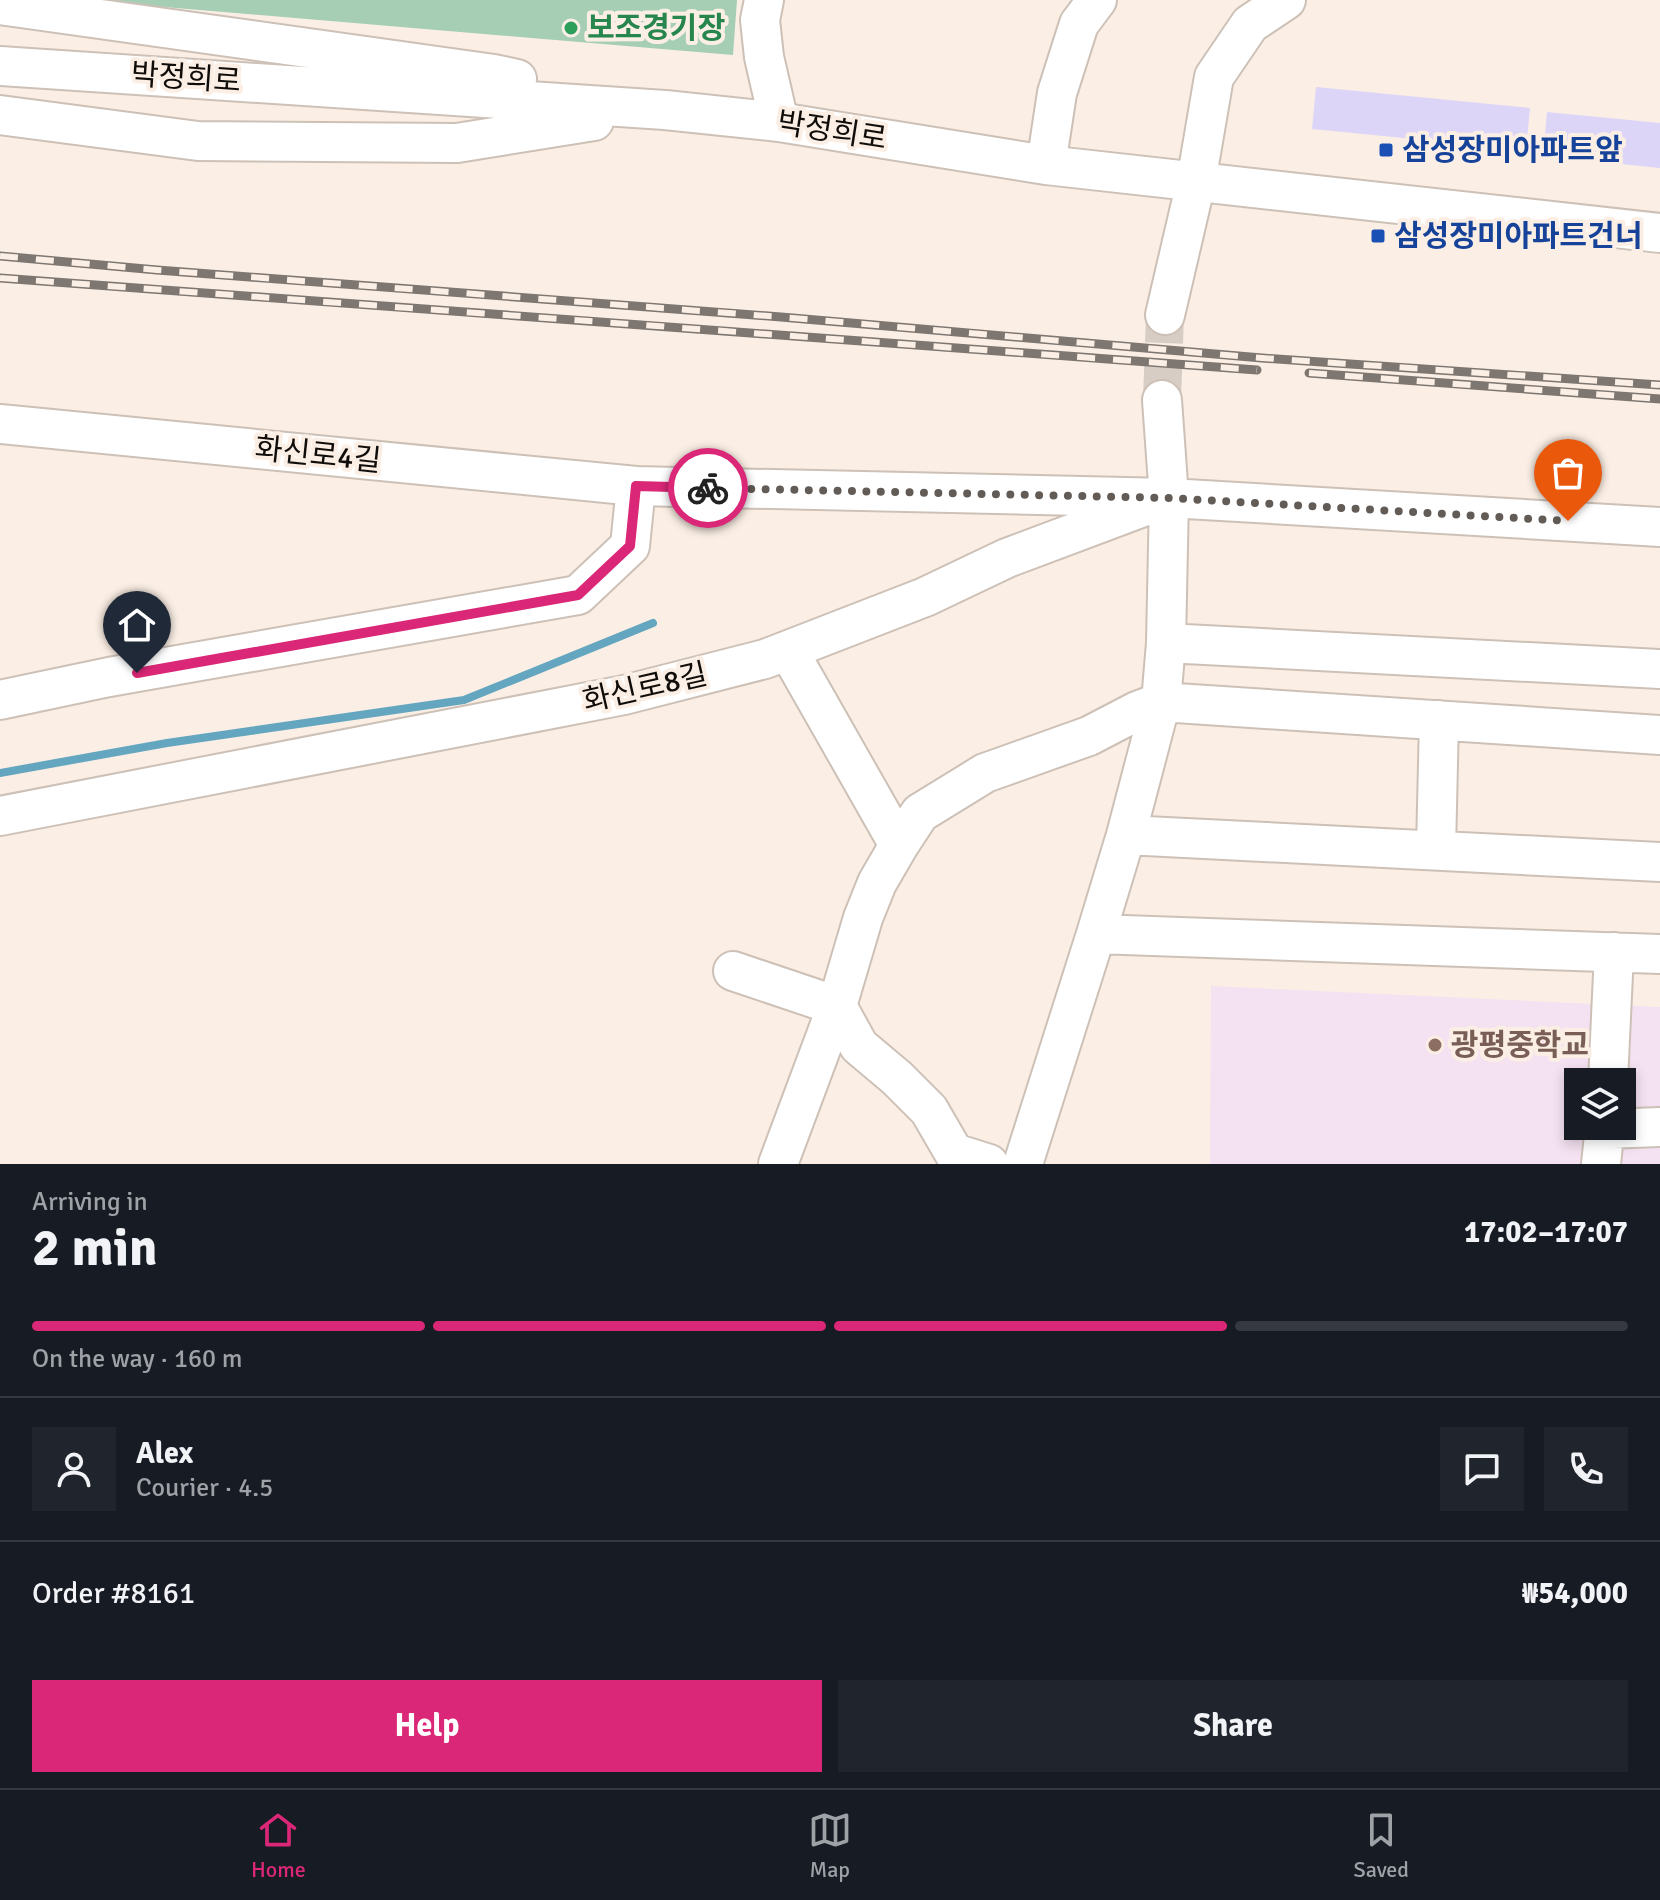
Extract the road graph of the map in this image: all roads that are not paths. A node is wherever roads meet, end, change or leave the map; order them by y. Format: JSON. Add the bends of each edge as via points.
{"nodes":[{"id":1,"x":764,"y":0,"type":"edge"},
{"id":2,"x":1097,"y":0,"type":"edge"},
{"id":3,"x":1286,"y":0,"type":"edge"},
{"id":4,"x":0,"y":5,"type":"edge"},
{"id":5,"x":0,"y":66,"type":"edge"},
{"id":6,"x":665,"y":110,"type":"junction"},
{"id":7,"x":0,"y":115,"type":"edge"},
{"id":8,"x":779,"y":122,"type":"junction"},
{"id":9,"x":1046,"y":165,"type":"junction"},
{"id":10,"x":1196,"y":182,"type":"junction"},
{"id":11,"x":1660,"y":233,"type":"edge"},
{"id":12,"x":1165,"y":315,"type":"tunnel mouth"},
{"id":13,"x":1162,"y":400,"type":"tunnel mouth"},
{"id":14,"x":0,"y":424,"type":"edge"},
{"id":15,"x":636,"y":486,"type":"junction"},
{"id":16,"x":1169,"y":498,"type":"junction"},
{"id":17,"x":1660,"y":527,"type":"edge"},
{"id":18,"x":1166,"y":643,"type":"junction"},
{"id":19,"x":788,"y":650,"type":"junction"},
{"id":20,"x":1660,"y":669,"type":"edge"},
{"id":21,"x":0,"y":700,"type":"edge"},
{"id":22,"x":1161,"y":702,"type":"junction"},
{"id":23,"x":1439,"y":720,"type":"junction"},
{"id":24,"x":1660,"y":735,"type":"edge"},
{"id":25,"x":0,"y":816,"type":"edge"},
{"id":26,"x":1126,"y":835,"type":"junction"},
{"id":27,"x":899,"y":845,"type":"junction"},
{"id":28,"x":1436,"y":850,"type":"junction"},
{"id":29,"x":1660,"y":862,"type":"edge"},
{"id":30,"x":1096,"y":934,"type":"junction"},
{"id":31,"x":1614,"y":952,"type":"junction"},
{"id":32,"x":1660,"y":954,"type":"edge"},
{"id":33,"x":733,"y":971,"type":"dead end"},
{"id":34,"x":837,"y":1006,"type":"junction"},
{"id":35,"x":1609,"y":1068,"type":"edge"},
{"id":36,"x":1660,"y":1127,"type":"edge"},
{"id":37,"x":1636,"y":1133,"type":"edge"},
{"id":38,"x":965,"y":1160,"type":"edge"},
{"id":39,"x":778,"y":1164,"type":"edge"},
{"id":40,"x":1023,"y":1164,"type":"edge"}],
"edges":[{"from":1,"to":8,"type":"street","via":[[764,57]]},
{"from":2,"to":9,"type":"street","via":[[1079,24],[1057,93]]},
{"from":3,"to":10,"type":"street","via":[[1250,24],[1214,77]]},
{"from":4,"to":6,"type":"street","via":[[494,74]]},
{"from":5,"to":6,"type":"street","name":"박정희로"},
{"from":6,"to":7,"type":"street","via":[[457,143],[198,141]]},
{"from":6,"to":8,"type":"street","name":"박정희로"},
{"from":8,"to":9,"type":"street","name":"박정희로"},
{"from":9,"to":10,"type":"street","name":"박정희로"},
{"from":10,"to":11,"type":"street","name":"박정희로"},
{"from":10,"to":12,"type":"street"},
{"from":13,"to":16,"type":"street"},
{"from":14,"to":15,"type":"street","name":"화신로4길"},
{"from":15,"to":16,"type":"street","name":"화신로4길"},
{"from":15,"to":21,"type":"street","via":[[630,546],[578,595]]},
{"from":16,"to":17,"type":"street","name":"화신로4길"},
{"from":16,"to":18,"type":"street"},
{"from":16,"to":19,"type":"street","name":"화신로8길","via":[[1007,558],[925,597]]},
{"from":18,"to":20,"type":"street"},
{"from":18,"to":22,"type":"street"},
{"from":19,"to":25,"type":"street","name":"화신로8길","via":[[624,695]]},
{"from":19,"to":27,"type":"street"},
{"from":22,"to":23,"type":"street"},
{"from":22,"to":26,"type":"street"},
{"from":22,"to":27,"type":"street","via":[[1089,736],[985,773],[920,813]]},
{"from":23,"to":24,"type":"street"},
{"from":23,"to":28,"type":"street"},
{"from":26,"to":28,"type":"street"},
{"from":26,"to":30,"type":"street"},
{"from":27,"to":34,"type":"street","via":[[863,918]]},
{"from":28,"to":29,"type":"street"},
{"from":30,"to":31,"type":"street"},
{"from":30,"to":40,"type":"street"},
{"from":31,"to":32,"type":"street"},
{"from":31,"to":35,"type":"street"},
{"from":33,"to":34,"type":"street"},
{"from":34,"to":38,"type":"street","via":[[859,1046],[929,1110]]},
{"from":34,"to":39,"type":"street"},
{"from":36,"to":37,"type":"street"}]}
